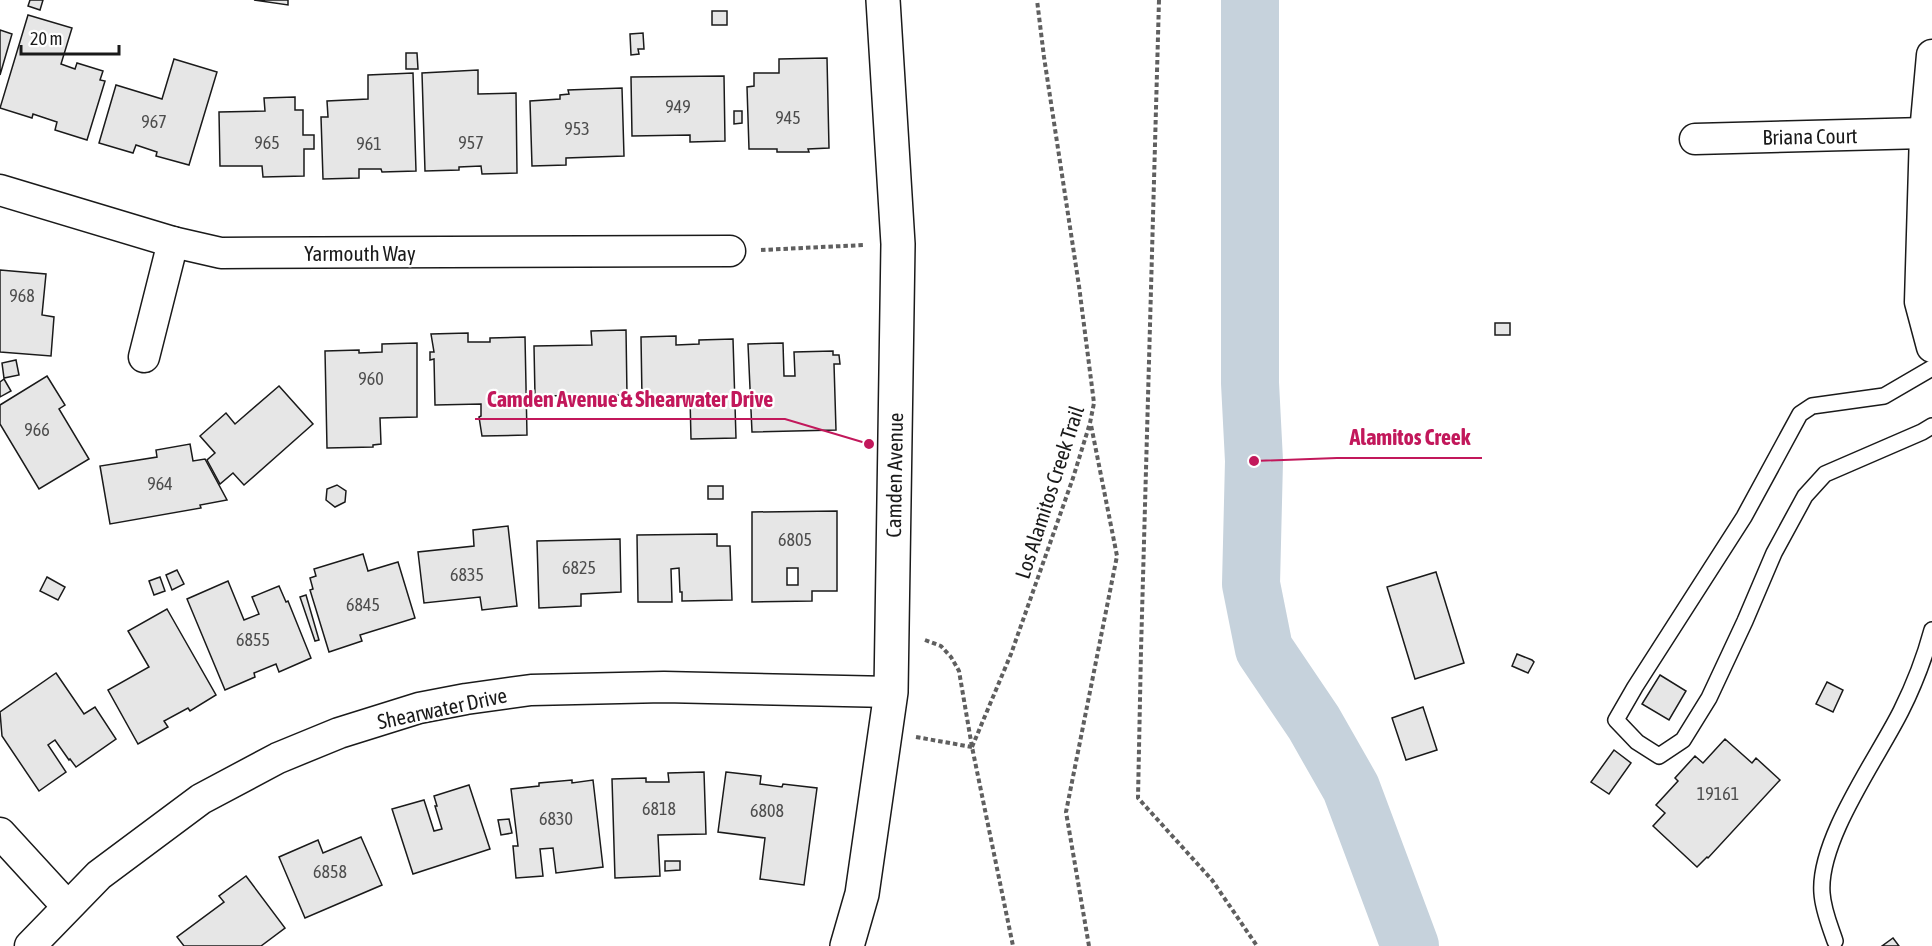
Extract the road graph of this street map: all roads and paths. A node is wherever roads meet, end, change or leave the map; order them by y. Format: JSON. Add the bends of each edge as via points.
{"nodes":[{"id":1,"x":884,"y":0,"type":"edge"},
{"id":2,"x":1037,"y":0,"type":"edge"},
{"id":3,"x":1159,"y":0,"type":"edge"},
{"id":4,"x":1932,"y":55,"type":"edge"},
{"id":5,"x":1932,"y":60,"type":"edge"},
{"id":6,"x":1925,"y":133,"type":"junction"},
{"id":7,"x":1695,"y":139,"type":"dead end"},
{"id":8,"x":0,"y":190,"type":"edge"},
{"id":9,"x":173,"y":242,"type":"junction"},
{"id":10,"x":898,"y":243,"type":"junction"},
{"id":11,"x":730,"y":251,"type":"joint"},
{"id":12,"x":1932,"y":347,"type":"edge"},
{"id":13,"x":144,"y":357,"type":"dead end"},
{"id":14,"x":1932,"y":368,"type":"edge"},
{"id":15,"x":1090,"y":423,"type":"junction"},
{"id":16,"x":1932,"y":426,"type":"edge"},
{"id":17,"x":1932,"y":630,"type":"edge"},
{"id":18,"x":891,"y":636,"type":"junction"},
{"id":19,"x":891,"y":692,"type":"junction"},
{"id":20,"x":885,"y":732,"type":"junction"},
{"id":21,"x":972,"y":747,"type":"junction"},
{"id":22,"x":0,"y":833,"type":"edge"},
{"id":23,"x":67,"y":906,"type":"junction"},
{"id":24,"x":1836,"y":941,"type":"dead end"},
{"id":25,"x":30,"y":946,"type":"edge"},
{"id":26,"x":847,"y":946,"type":"edge"},
{"id":27,"x":1013,"y":946,"type":"edge"},
{"id":28,"x":1089,"y":946,"type":"edge"},
{"id":29,"x":1257,"y":946,"type":"edge"}],
"edges":[{"from":1,"to":10,"type":"street","name":"Camden Avenue"},
{"from":2,"to":15,"type":"path","name":"Los Alamitos Creek Trail","via":[[1092,377],[1094,403]]},
{"from":3,"to":29,"type":"path","via":[[1138,798],[1212,880]]},
{"from":4,"to":5,"type":"street"},
{"from":5,"to":6,"type":"street"},
{"from":6,"to":7,"type":"street","name":"Briana Court"},
{"from":6,"to":12,"type":"street","via":[[1920,302]]},
{"from":8,"to":9,"type":"street","name":"Yarmouth Way"},
{"from":9,"to":11,"type":"street","name":"Yarmouth Way","via":[[221,253]]},
{"from":9,"to":13,"type":"street"},
{"from":10,"to":11,"type":"path"},
{"from":10,"to":18,"type":"street","name":"Camden Avenue"},
{"from":14,"to":16,"type":"lane","via":[[1884,396],[1812,406],[1800,414],[1744,517],[1616,720],[1637,742],[1659,756],[1683,740],[1709,698],[1774,553],[1805,496],[1825,474]]},
{"from":15,"to":21,"type":"path","name":"Los Alamitos Creek Trail","via":[[1011,654]]},
{"from":15,"to":28,"type":"path","via":[[1117,556],[1066,812]]},
{"from":17,"to":24,"type":"lane","via":[[1902,710],[1831,842],[1821,893]]},
{"from":18,"to":19,"type":"street","name":"Camden Avenue"},
{"from":18,"to":21,"type":"path","via":[[931,641],[951,657],[959,671]]},
{"from":19,"to":20,"type":"street","name":"Camden Avenue"},
{"from":19,"to":23,"type":"street","name":"Shearwater Drive","via":[[664,687],[531,690],[419,708],[278,758],[201,799],[99,875]]},
{"from":20,"to":21,"type":"path"},
{"from":20,"to":26,"type":"street","name":"Camden Avenue","via":[[862,894]]},
{"from":21,"to":27,"type":"path"},
{"from":22,"to":23,"type":"street"},
{"from":23,"to":25,"type":"street","name":"Shearwater Drive"}]}
